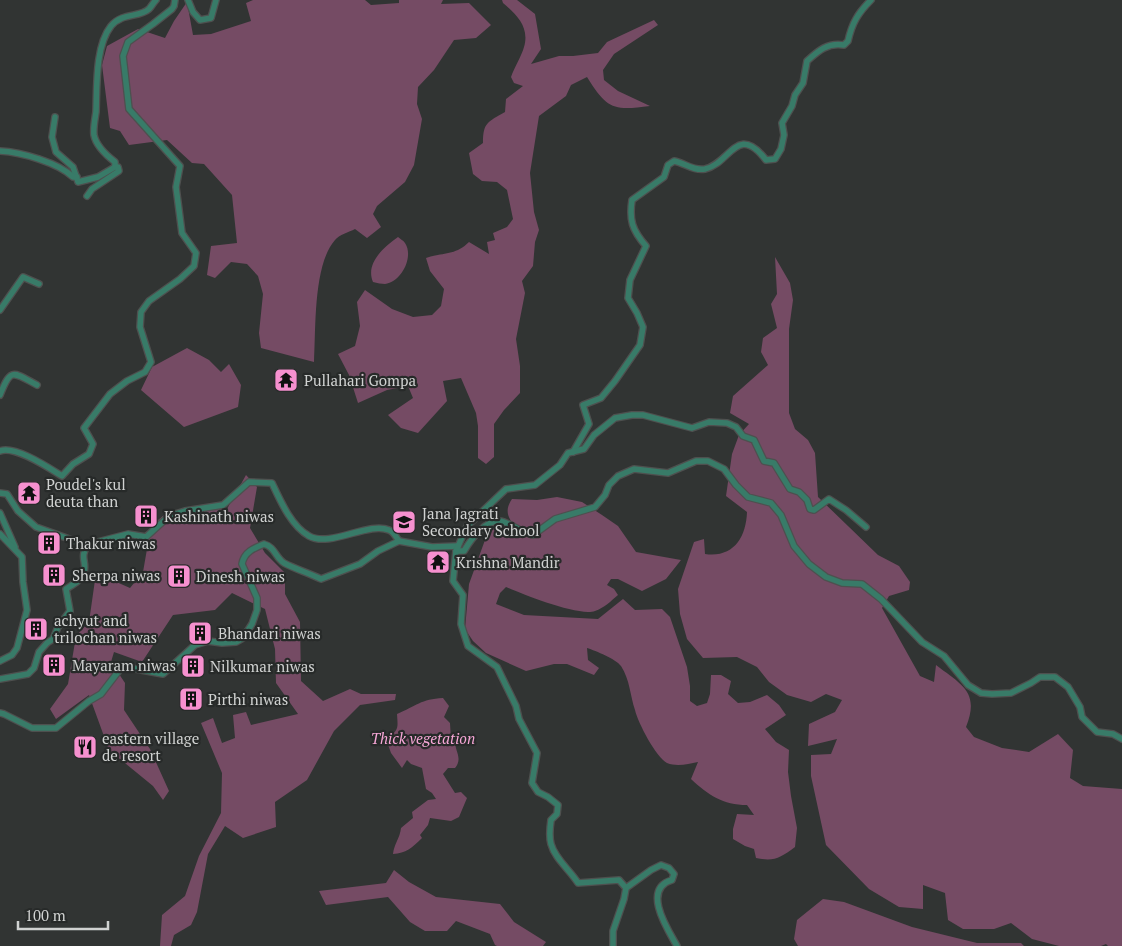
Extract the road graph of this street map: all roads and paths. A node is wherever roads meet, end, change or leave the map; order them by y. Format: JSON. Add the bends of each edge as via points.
{"nodes":[{"id":1,"x":156,"y":0,"type":"edge"},
{"id":2,"x":175,"y":0,"type":"edge"},
{"id":3,"x":188,"y":0,"type":"edge"},
{"id":4,"x":216,"y":0,"type":"edge"},
{"id":5,"x":871,"y":0,"type":"edge"},
{"id":6,"x":55,"y":117,"type":"dead end"},
{"id":7,"x":0,"y":151,"type":"edge"},
{"id":8,"x":115,"y":167,"type":"junction"},
{"id":9,"x":77,"y":177,"type":"junction"},
{"id":10,"x":87,"y":196,"type":"dead end"},
{"id":11,"x":39,"y":284,"type":"dead end"},
{"id":12,"x":0,"y":310,"type":"edge"},
{"id":13,"x":37,"y":385,"type":"dead end"},
{"id":14,"x":0,"y":395,"type":"edge"},
{"id":15,"x":0,"y":451,"type":"edge"},
{"id":16,"x":572,"y":453,"type":"junction"},
{"id":17,"x":0,"y":493,"type":"edge"},
{"id":18,"x":0,"y":513,"type":"edge"},
{"id":19,"x":866,"y":527,"type":"dead end"},
{"id":20,"x":0,"y":534,"type":"edge"},
{"id":21,"x":399,"y":541,"type":"junction"},
{"id":22,"x":88,"y":544,"type":"junction"},
{"id":23,"x":457,"y":550,"type":"junction"},
{"id":24,"x":16,"y":551,"type":"junction"},
{"id":25,"x":0,"y":661,"type":"edge"},
{"id":26,"x":0,"y":679,"type":"edge"},
{"id":27,"x":0,"y":713,"type":"edge"},
{"id":28,"x":1122,"y":739,"type":"edge"},
{"id":29,"x":626,"y":888,"type":"junction"},
{"id":30,"x":613,"y":946,"type":"edge"},
{"id":31,"x":677,"y":946,"type":"edge"}],
"edges":[{"from":1,"to":8,"type":"street","via":[[148,10],[127,15],[110,27],[100,57],[94,134],[104,153],[115,162]]},
{"from":2,"to":15,"type":"street","via":[[172,9],[128,42],[123,56],[129,109],[180,166],[176,187],[178,205],[182,233],[196,253],[194,266],[149,301],[141,312],[140,327],[151,362],[145,372],[110,394],[84,428],[93,444],[89,454],[62,476],[17,452]]},
{"from":3,"to":4,"type":"street","via":[[200,20],[211,18]]},
{"from":5,"to":16,"type":"street","via":[[855,18],[844,45],[826,46],[807,61],[803,82],[782,123],[784,135],[775,159],[766,160],[758,150],[745,145],[732,148],[713,166],[704,169],[674,161],[668,165],[664,177],[632,200],[630,214],[633,227],[646,246],[630,280],[628,298],[643,327],[640,345],[601,398],[583,404],[589,424]]},
{"from":6,"to":9,"type":"street","via":[[52,137],[56,152],[73,167]]},
{"from":7,"to":9,"type":"street","via":[[24,154],[66,169]]},
{"from":8,"to":9,"type":"street","via":[[93,179],[78,182]]},
{"from":8,"to":10,"type":"street","via":[[119,171]]},
{"from":11,"to":12,"type":"street","via":[[23,277]]},
{"from":13,"to":14,"type":"street","via":[[18,374],[11,375]]},
{"from":16,"to":19,"type":"street","via":[[584,449],[594,435],[615,418],[643,414],[692,428],[709,422],[727,423],[754,440],[764,461],[774,463],[790,489],[799,492],[810,508],[814,510],[829,499]]},
{"from":16,"to":23,"type":"street","via":[[568,453],[560,465],[535,485],[506,489],[467,526]]},
{"from":17,"to":22,"type":"street","via":[[7,494],[18,511],[36,527]]},
{"from":18,"to":24,"type":"street"},
{"from":20,"to":24,"type":"street"},
{"from":21,"to":22,"type":"street","via":[[387,529],[372,529],[334,538],[307,535],[287,512],[272,483],[249,482],[223,505],[169,516],[146,537],[128,534]]},
{"from":21,"to":23,"type":"street"},
{"from":21,"to":27,"type":"street","via":[[360,564],[321,578],[284,563],[269,545],[264,544],[246,553],[242,564],[257,598],[257,610],[243,638],[236,642],[208,641],[195,646],[163,674],[121,668],[101,694],[56,728],[32,728]]},
{"from":22,"to":26,"type":"street","via":[[83,552],[84,573],[66,589],[70,611],[53,639],[39,652],[34,668],[28,674]]},
{"from":23,"to":28,"type":"street","via":[[464,551],[472,538],[491,522],[501,521],[533,534],[555,520],[595,507],[618,476],[634,469],[668,473],[696,461],[708,461],[724,469],[748,497],[771,503],[781,515],[794,546],[809,564],[826,577],[842,583],[862,584],[881,598],[922,642],[944,656],[966,684],[981,693],[1011,693],[1040,677],[1054,677],[1068,687],[1082,717],[1096,732]]},
{"from":23,"to":29,"type":"street","via":[[453,581],[464,595],[461,624],[468,646],[497,668],[537,753],[532,783],[538,792],[558,805],[557,814],[551,820],[550,843],[578,883],[619,880]]},
{"from":24,"to":25,"type":"street","via":[[23,562],[22,582],[27,610],[17,648],[12,655]]},
{"from":29,"to":30,"type":"street","via":[[613,931]]},
{"from":29,"to":31,"type":"street","via":[[651,870],[662,865],[669,868],[674,874],[659,891],[659,912]]}]}
